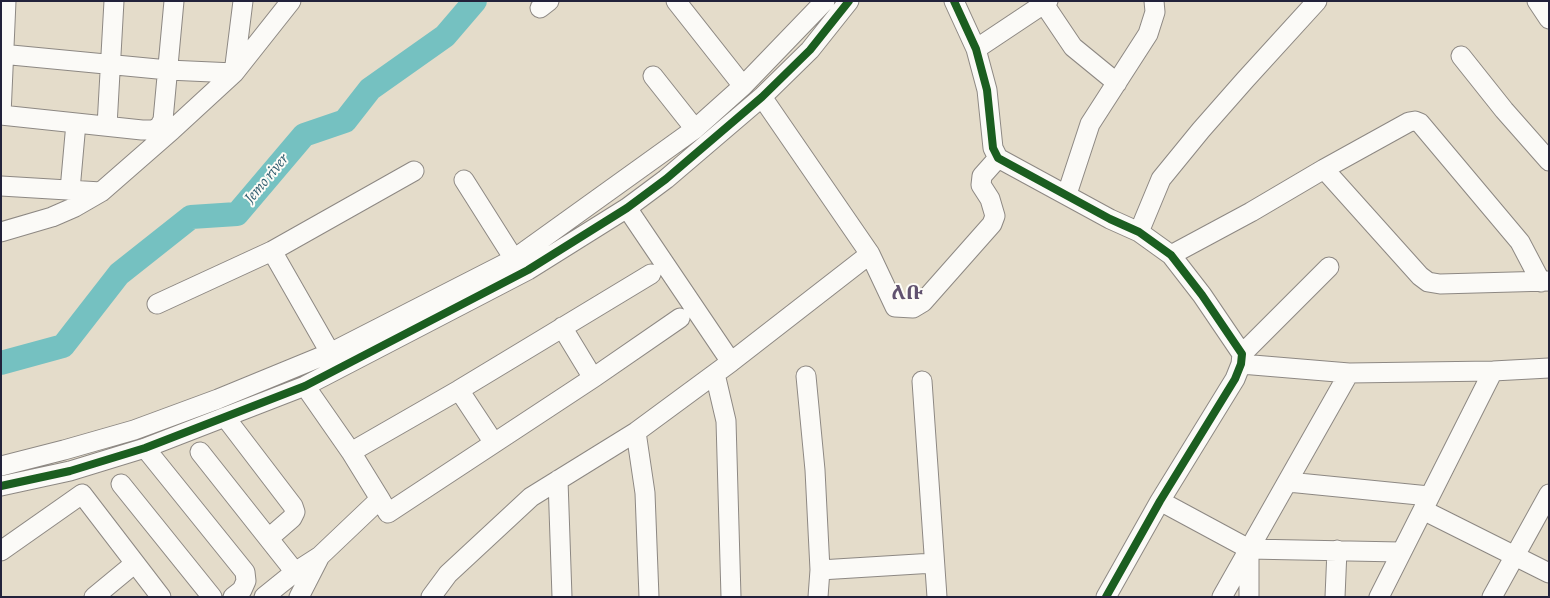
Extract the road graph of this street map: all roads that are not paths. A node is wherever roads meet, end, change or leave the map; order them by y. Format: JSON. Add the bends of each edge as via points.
{"nodes":[{"id":1,"x":6,"y":1,"type":"edge"},
{"id":2,"x":108,"y":1,"type":"edge"},
{"id":3,"x":174,"y":1,"type":"edge"},
{"id":4,"x":243,"y":1,"type":"edge"},
{"id":5,"x":291,"y":1,"type":"edge"},
{"id":6,"x":825,"y":1,"type":"edge"},
{"id":7,"x":849,"y":1,"type":"edge"},
{"id":8,"x":954,"y":1,"type":"edge"},
{"id":9,"x":1154,"y":1,"type":"edge"},
{"id":10,"x":1317,"y":1,"type":"edge"},
{"id":11,"x":114,"y":2,"type":"edge"},
{"id":12,"x":1540,"y":2,"type":"edge"},
{"id":13,"x":1046,"y":3,"type":"edge"},
{"id":14,"x":684,"y":4,"type":"edge"},
{"id":15,"x":1549,"y":19,"type":"edge"},
{"id":16,"x":976,"y":49,"type":"junction"},
{"id":17,"x":3,"y":54,"type":"edge"},
{"id":18,"x":1461,"y":56,"type":"dead end"},
{"id":19,"x":111,"y":64,"type":"junction"},
{"id":20,"x":168,"y":70,"type":"junction"},
{"id":21,"x":234,"y":73,"type":"junction"},
{"id":22,"x":653,"y":76,"type":"dead end"},
{"id":23,"x":1117,"y":83,"type":"junction"},
{"id":24,"x":743,"y":86,"type":"junction"},
{"id":25,"x":762,"y":98,"type":"junction"},
{"id":26,"x":1,"y":115,"type":"edge"},
{"id":27,"x":76,"y":123,"type":"junction"},
{"id":28,"x":107,"y":126,"type":"junction"},
{"id":29,"x":165,"y":129,"type":"junction"},
{"id":30,"x":695,"y":129,"type":"junction"},
{"id":31,"x":998,"y":158,"type":"junction"},
{"id":32,"x":1549,"y":161,"type":"edge"},
{"id":33,"x":1324,"y":169,"type":"junction"},
{"id":34,"x":414,"y":170,"type":"dead end"},
{"id":35,"x":464,"y":180,"type":"dead end"},
{"id":36,"x":1,"y":186,"type":"edge"},
{"id":37,"x":70,"y":190,"type":"junction"},
{"id":38,"x":101,"y":192,"type":"junction"},
{"id":39,"x":1067,"y":194,"type":"junction"},
{"id":40,"x":627,"y":208,"type":"junction"},
{"id":41,"x":1,"y":232,"type":"edge"},
{"id":42,"x":1139,"y":232,"type":"junction"},
{"id":43,"x":272,"y":251,"type":"junction"},
{"id":44,"x":870,"y":254,"type":"junction"},
{"id":45,"x":1171,"y":255,"type":"junction"},
{"id":46,"x":514,"y":259,"type":"junction"},
{"id":47,"x":1329,"y":267,"type":"dead end"},
{"id":48,"x":651,"y":274,"type":"dead end"},
{"id":49,"x":1545,"y":281,"type":"edge"},
{"id":50,"x":156,"y":304,"type":"dead end"},
{"id":51,"x":680,"y":318,"type":"dead end"},
{"id":52,"x":562,"y":327,"type":"junction"},
{"id":53,"x":1241,"y":359,"type":"junction"},
{"id":54,"x":335,"y":361,"type":"junction"},
{"id":55,"x":731,"y":362,"type":"junction"},
{"id":56,"x":1549,"y":368,"type":"edge"},
{"id":57,"x":1493,"y":371,"type":"junction"},
{"id":58,"x":1349,"y":373,"type":"junction"},
{"id":59,"x":715,"y":374,"type":"junction"},
{"id":60,"x":806,"y":376,"type":"dead end"},
{"id":61,"x":593,"y":378,"type":"junction"},
{"id":62,"x":922,"y":381,"type":"dead end"},
{"id":63,"x":305,"y":386,"type":"junction"},
{"id":64,"x":459,"y":390,"type":"junction"},
{"id":65,"x":225,"y":417,"type":"junction"},
{"id":66,"x":636,"y":432,"type":"junction"},
{"id":67,"x":494,"y":443,"type":"junction"},
{"id":68,"x":145,"y":448,"type":"junction"},
{"id":69,"x":200,"y":452,"type":"dead end"},
{"id":70,"x":351,"y":452,"type":"junction"},
{"id":71,"x":1,"y":466,"type":"edge"},
{"id":72,"x":558,"y":480,"type":"junction"},
{"id":73,"x":1288,"y":482,"type":"junction"},
{"id":74,"x":121,"y":484,"type":"dead end"},
{"id":75,"x":1,"y":486,"type":"edge"},
{"id":76,"x":1549,"y":494,"type":"edge"},
{"id":77,"x":380,"y":499,"type":"junction"},
{"id":78,"x":1160,"y":501,"type":"junction"},
{"id":79,"x":1426,"y":503,"type":"junction"},
{"id":80,"x":269,"y":538,"type":"junction"},
{"id":81,"x":1250,"y":549,"type":"junction"},
{"id":82,"x":1337,"y":550,"type":"junction"},
{"id":83,"x":1,"y":551,"type":"edge"},
{"id":84,"x":1400,"y":552,"type":"junction"},
{"id":85,"x":320,"y":556,"type":"junction"},
{"id":86,"x":1514,"y":556,"type":"junction"},
{"id":87,"x":934,"y":563,"type":"junction"},
{"id":88,"x":134,"y":564,"type":"junction"},
{"id":89,"x":820,"y":570,"type":"junction"},
{"id":90,"x":295,"y":572,"type":"junction"},
{"id":91,"x":1549,"y":573,"type":"edge"},
{"id":92,"x":94,"y":597,"type":"edge"},
{"id":93,"x":161,"y":597,"type":"edge"},
{"id":94,"x":212,"y":597,"type":"edge"},
{"id":95,"x":232,"y":597,"type":"edge"},
{"id":96,"x":264,"y":597,"type":"edge"},
{"id":97,"x":299,"y":597,"type":"edge"},
{"id":98,"x":431,"y":597,"type":"edge"},
{"id":99,"x":562,"y":597,"type":"edge"},
{"id":100,"x":648,"y":597,"type":"edge"},
{"id":101,"x":731,"y":597,"type":"edge"},
{"id":102,"x":818,"y":597,"type":"edge"},
{"id":103,"x":937,"y":597,"type":"edge"},
{"id":104,"x":1106,"y":597,"type":"edge"},
{"id":105,"x":1222,"y":597,"type":"edge"},
{"id":106,"x":1248,"y":597,"type":"edge"},
{"id":107,"x":1335,"y":597,"type":"edge"},
{"id":108,"x":1379,"y":597,"type":"edge"},
{"id":109,"x":1492,"y":597,"type":"edge"}],
"edges":[{"from":1,"to":17,"type":"street"},
{"from":2,"to":11,"type":"street"},
{"from":3,"to":20,"type":"street"},
{"from":4,"to":21,"type":"street"},
{"from":5,"to":21,"type":"street"},
{"from":6,"to":24,"type":"street"},
{"from":7,"to":25,"type":"street","via":[[810,50]]},
{"from":8,"to":16,"type":"street"},
{"from":9,"to":23,"type":"street","via":[[1155,12],[1148,34]]},
{"from":10,"to":42,"type":"street","via":[[1232,94],[1161,179]]},
{"from":11,"to":19,"type":"street"},
{"from":12,"to":15,"type":"street"},
{"from":13,"to":16,"type":"street"},
{"from":13,"to":23,"type":"street","via":[[1073,47]]},
{"from":14,"to":24,"type":"street"},
{"from":16,"to":31,"type":"street","via":[[986,90],[993,148]]},
{"from":17,"to":19,"type":"street"},
{"from":17,"to":26,"type":"street"},
{"from":18,"to":32,"type":"street"},
{"from":19,"to":20,"type":"street"},
{"from":19,"to":28,"type":"street"},
{"from":20,"to":21,"type":"street"},
{"from":20,"to":29,"type":"street","via":[[162,120]]},
{"from":21,"to":29,"type":"street"},
{"from":22,"to":30,"type":"street"},
{"from":23,"to":39,"type":"street","via":[[1090,124]]},
{"from":24,"to":30,"type":"street"},
{"from":25,"to":40,"type":"street"},
{"from":25,"to":44,"type":"street"},
{"from":26,"to":27,"type":"street"},
{"from":27,"to":28,"type":"street"},
{"from":27,"to":37,"type":"street"},
{"from":28,"to":29,"type":"street"},
{"from":29,"to":38,"type":"street"},
{"from":30,"to":46,"type":"street"},
{"from":31,"to":39,"type":"street"},
{"from":31,"to":44,"type":"street","via":[[982,176],[981,185],[990,199],[994,216],[992,224],[922,302],[913,308],[895,307]]},
{"from":33,"to":45,"type":"street"},
{"from":33,"to":49,"type":"street","via":[[1428,282]]},
{"from":33,"to":49,"type":"street","via":[[1409,122],[1420,123],[1520,242]]},
{"from":34,"to":43,"type":"street"},
{"from":35,"to":46,"type":"street"},
{"from":36,"to":37,"type":"street"},
{"from":37,"to":38,"type":"street"},
{"from":38,"to":41,"type":"street","via":[[52,217]]},
{"from":39,"to":42,"type":"street"},
{"from":40,"to":54,"type":"street","via":[[528,270]]},
{"from":40,"to":55,"type":"street"},
{"from":42,"to":45,"type":"street"},
{"from":43,"to":50,"type":"street"},
{"from":43,"to":54,"type":"street"},
{"from":44,"to":55,"type":"street"},
{"from":45,"to":53,"type":"street","via":[[1202,295]]},
{"from":46,"to":54,"type":"street"},
{"from":47,"to":53,"type":"street"},
{"from":48,"to":52,"type":"street"},
{"from":51,"to":61,"type":"street"},
{"from":52,"to":61,"type":"street"},
{"from":52,"to":64,"type":"street"},
{"from":53,"to":58,"type":"street"},
{"from":53,"to":78,"type":"street","via":[[1235,379]]},
{"from":54,"to":63,"type":"street"},
{"from":54,"to":71,"type":"street","via":[[134,430]]},
{"from":55,"to":59,"type":"street"},
{"from":56,"to":57,"type":"street"},
{"from":57,"to":58,"type":"street"},
{"from":57,"to":79,"type":"street"},
{"from":58,"to":73,"type":"street"},
{"from":59,"to":66,"type":"street"},
{"from":59,"to":101,"type":"street","via":[[726,422]]},
{"from":60,"to":89,"type":"street"},
{"from":61,"to":67,"type":"street"},
{"from":62,"to":87,"type":"street"},
{"from":63,"to":65,"type":"street"},
{"from":63,"to":70,"type":"street"},
{"from":64,"to":67,"type":"street"},
{"from":64,"to":70,"type":"street"},
{"from":65,"to":68,"type":"street"},
{"from":65,"to":80,"type":"street","via":[[293,506],[292,518]]},
{"from":66,"to":72,"type":"street"},
{"from":66,"to":100,"type":"street","via":[[646,492]]},
{"from":67,"to":77,"type":"street","via":[[388,513]]},
{"from":68,"to":75,"type":"street","via":[[70,471]]},
{"from":68,"to":95,"type":"street","via":[[245,572],[242,590]]},
{"from":69,"to":80,"type":"street"},
{"from":70,"to":77,"type":"street"},
{"from":72,"to":98,"type":"street","via":[[531,497],[478,544],[448,574]]},
{"from":72,"to":99,"type":"street"},
{"from":73,"to":79,"type":"street"},
{"from":73,"to":81,"type":"street"},
{"from":74,"to":94,"type":"street"},
{"from":76,"to":86,"type":"street"},
{"from":77,"to":85,"type":"street"},
{"from":78,"to":81,"type":"street"},
{"from":78,"to":104,"type":"street"},
{"from":79,"to":84,"type":"street"},
{"from":79,"to":86,"type":"street"},
{"from":80,"to":90,"type":"street"},
{"from":81,"to":82,"type":"street"},
{"from":81,"to":105,"type":"street"},
{"from":81,"to":106,"type":"street"},
{"from":82,"to":84,"type":"street"},
{"from":82,"to":107,"type":"street"},
{"from":83,"to":88,"type":"street","via":[[82,494]]},
{"from":84,"to":108,"type":"street"},
{"from":85,"to":90,"type":"street"},
{"from":85,"to":97,"type":"street"},
{"from":86,"to":91,"type":"street"},
{"from":86,"to":109,"type":"street"},
{"from":87,"to":89,"type":"street"},
{"from":87,"to":103,"type":"street"},
{"from":88,"to":92,"type":"street"},
{"from":88,"to":93,"type":"street"},
{"from":89,"to":102,"type":"street"},
{"from":90,"to":96,"type":"street"}]}
